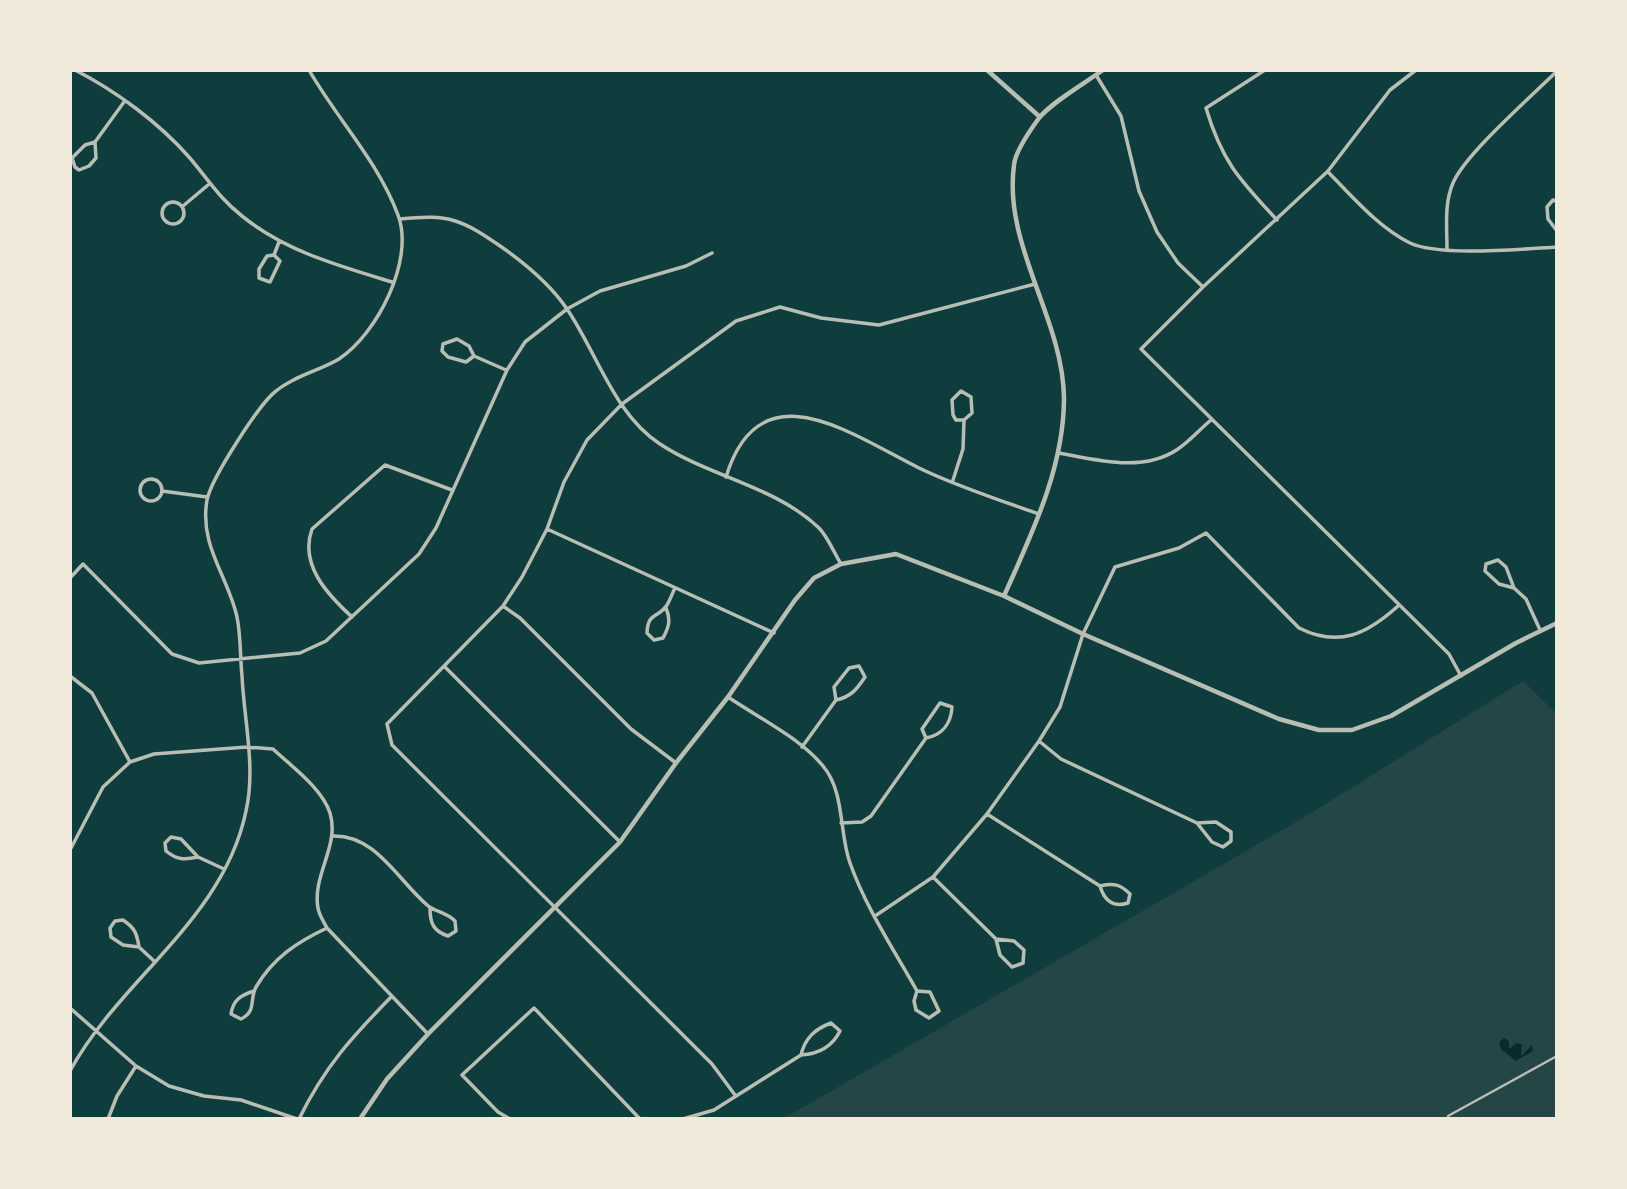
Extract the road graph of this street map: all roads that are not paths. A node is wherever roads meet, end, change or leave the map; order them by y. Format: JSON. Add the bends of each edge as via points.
{"nodes":[{"id":1,"x":75,"y":70,"type":"edge"},
{"id":2,"x":315,"y":70,"type":"edge"},
{"id":3,"x":987,"y":70,"type":"edge"},
{"id":4,"x":1103,"y":70,"type":"edge"},
{"id":5,"x":1265,"y":70,"type":"edge"},
{"id":6,"x":1416,"y":70,"type":"edge"},
{"id":7,"x":1557,"y":71,"type":"edge"},
{"id":8,"x":310,"y":72,"type":"edge"},
{"id":9,"x":1096,"y":75,"type":"junction"},
{"id":10,"x":124,"y":102,"type":"junction"},
{"id":11,"x":1040,"y":117,"type":"junction"},
{"id":12,"x":95,"y":142,"type":"junction"},
{"id":13,"x":1328,"y":171,"type":"junction"},
{"id":14,"x":208,"y":184,"type":"junction"},
{"id":15,"x":1557,"y":201,"type":"edge"},
{"id":16,"x":183,"y":206,"type":"junction"},
{"id":17,"x":400,"y":219,"type":"junction"},
{"id":18,"x":1277,"y":220,"type":"junction"},
{"id":19,"x":1557,"y":231,"type":"edge"},
{"id":20,"x":279,"y":242,"type":"junction"},
{"id":21,"x":1557,"y":247,"type":"edge"},
{"id":22,"x":1447,"y":249,"type":"junction"},
{"id":23,"x":712,"y":253,"type":"dead end"},
{"id":24,"x":274,"y":255,"type":"junction"},
{"id":25,"x":392,"y":282,"type":"junction"},
{"id":26,"x":1035,"y":284,"type":"junction"},
{"id":27,"x":1203,"y":287,"type":"junction"},
{"id":28,"x":567,"y":309,"type":"junction"},
{"id":29,"x":474,"y":356,"type":"junction"},
{"id":30,"x":506,"y":370,"type":"junction"},
{"id":31,"x":622,"y":404,"type":"junction"},
{"id":32,"x":964,"y":420,"type":"junction"},
{"id":33,"x":1211,"y":420,"type":"junction"},
{"id":34,"x":1059,"y":453,"type":"junction"},
{"id":35,"x":726,"y":477,"type":"junction"},
{"id":36,"x":953,"y":480,"type":"junction"},
{"id":37,"x":452,"y":490,"type":"junction"},
{"id":38,"x":162,"y":491,"type":"junction"},
{"id":39,"x":207,"y":497,"type":"junction"},
{"id":40,"x":1039,"y":514,"type":"junction"},
{"id":41,"x":547,"y":529,"type":"junction"},
{"id":42,"x":841,"y":564,"type":"junction"},
{"id":43,"x":70,"y":578,"type":"edge"},
{"id":44,"x":675,"y":588,"type":"junction"},
{"id":45,"x":1514,"y":588,"type":"junction"},
{"id":46,"x":1004,"y":596,"type":"junction"},
{"id":47,"x":503,"y":606,"type":"junction"},
{"id":48,"x":1398,"y":606,"type":"junction"},
{"id":49,"x":666,"y":608,"type":"junction"},
{"id":50,"x":352,"y":617,"type":"junction"},
{"id":51,"x":1557,"y":623,"type":"edge"},
{"id":52,"x":1540,"y":630,"type":"junction"},
{"id":53,"x":774,"y":633,"type":"junction"},
{"id":54,"x":1083,"y":634,"type":"junction"},
{"id":55,"x":241,"y":660,"type":"junction"},
{"id":56,"x":445,"y":667,"type":"junction"},
{"id":57,"x":70,"y":676,"type":"edge"},
{"id":58,"x":1461,"y":676,"type":"junction"},
{"id":59,"x":728,"y":697,"type":"junction"},
{"id":60,"x":836,"y":699,"type":"junction"},
{"id":61,"x":926,"y":738,"type":"junction"},
{"id":62,"x":1038,"y":741,"type":"junction"},
{"id":63,"x":247,"y":747,"type":"junction"},
{"id":64,"x":802,"y":747,"type":"junction"},
{"id":65,"x":130,"y":762,"type":"junction"},
{"id":66,"x":676,"y":763,"type":"junction"},
{"id":67,"x":987,"y":814,"type":"junction"},
{"id":68,"x":841,"y":823,"type":"junction"},
{"id":69,"x":1197,"y":823,"type":"junction"},
{"id":70,"x":332,"y":836,"type":"junction"},
{"id":71,"x":620,"y":842,"type":"junction"},
{"id":72,"x":70,"y":850,"type":"edge"},
{"id":73,"x":198,"y":857,"type":"junction"},
{"id":74,"x":224,"y":869,"type":"junction"},
{"id":75,"x":933,"y":877,"type":"junction"},
{"id":76,"x":1100,"y":886,"type":"junction"},
{"id":77,"x":430,"y":908,"type":"junction"},
{"id":78,"x":556,"y":908,"type":"junction"},
{"id":79,"x":875,"y":916,"type":"junction"},
{"id":80,"x":327,"y":928,"type":"junction"},
{"id":81,"x":996,"y":939,"type":"junction"},
{"id":82,"x":139,"y":947,"type":"junction"},
{"id":83,"x":154,"y":961,"type":"junction"},
{"id":84,"x":254,"y":991,"type":"junction"},
{"id":85,"x":917,"y":991,"type":"junction"},
{"id":86,"x":392,"y":996,"type":"junction"},
{"id":87,"x":70,"y":1008,"type":"edge"},
{"id":88,"x":95,"y":1030,"type":"junction"},
{"id":89,"x":428,"y":1034,"type":"junction"},
{"id":90,"x":802,"y":1055,"type":"junction"},
{"id":91,"x":1557,"y":1056,"type":"edge"},
{"id":92,"x":136,"y":1066,"type":"junction"},
{"id":93,"x":70,"y":1071,"type":"edge"},
{"id":94,"x":735,"y":1095,"type":"junction"},
{"id":95,"x":1448,"y":1116,"type":"dead end"},
{"id":96,"x":108,"y":1119,"type":"edge"},
{"id":97,"x":298,"y":1119,"type":"edge"},
{"id":98,"x":360,"y":1119,"type":"edge"},
{"id":99,"x":510,"y":1119,"type":"edge"},
{"id":100,"x":640,"y":1119,"type":"edge"},
{"id":101,"x":683,"y":1119,"type":"edge"}],
"edges":[{"from":1,"to":10,"type":"street"},
{"from":2,"to":8,"type":"street"},
{"from":3,"to":11,"type":"street"},
{"from":4,"to":9,"type":"street"},
{"from":5,"to":18,"type":"street","via":[[1206,107],[1216,143],[1233,172]]},
{"from":6,"to":13,"type":"street","via":[[1390,90]]},
{"from":7,"to":22,"type":"street","via":[[1467,161],[1453,183],[1447,206]]},
{"from":8,"to":17,"type":"street","via":[[384,182]]},
{"from":9,"to":11,"type":"street"},
{"from":9,"to":27,"type":"street","via":[[1121,116],[1139,191],[1157,232],[1178,263]]},
{"from":10,"to":12,"type":"street"},
{"from":10,"to":14,"type":"street","via":[[163,131]]},
{"from":11,"to":26,"type":"street","via":[[1013,162],[1014,210]]},
{"from":12,"to":12,"type":"street","via":[[72,158],[79,170],[96,158]]},
{"from":13,"to":18,"type":"street"},
{"from":13,"to":22,"type":"street","via":[[1380,223],[1413,244]]},
{"from":14,"to":16,"type":"street"},
{"from":14,"to":20,"type":"street"},
{"from":15,"to":19,"type":"street","via":[[1547,207],[1548,219]]},
{"from":16,"to":16,"type":"street","via":[[175,202],[164,209],[164,222],[173,224],[183,217]]},
{"from":17,"to":25,"type":"street","via":[[400,259]]},
{"from":17,"to":28,"type":"street","via":[[436,215],[468,223],[541,278]]},
{"from":18,"to":27,"type":"street"},
{"from":20,"to":24,"type":"street"},
{"from":20,"to":25,"type":"street"},
{"from":21,"to":22,"type":"street","via":[[1476,252]]},
{"from":23,"to":28,"type":"street","via":[[686,266],[600,291]]},
{"from":24,"to":24,"type":"street","via":[[267,256],[259,278],[270,282],[275,275],[280,261]]},
{"from":25,"to":39,"type":"street","via":[[383,310],[364,338],[338,359],[277,390],[266,401]]},
{"from":26,"to":31,"type":"street","via":[[879,325],[780,307],[736,321]]},
{"from":26,"to":34,"type":"street","via":[[1053,338],[1064,396]]},
{"from":27,"to":33,"type":"street","via":[[1141,349]]},
{"from":28,"to":30,"type":"street","via":[[525,342]]},
{"from":28,"to":31,"type":"street"},
{"from":29,"to":29,"type":"street","via":[[469,346],[457,339],[443,344],[448,357],[466,362]]},
{"from":29,"to":30,"type":"street"},
{"from":30,"to":37,"type":"street"},
{"from":31,"to":35,"type":"street","via":[[660,444]]},
{"from":31,"to":41,"type":"street","via":[[587,440],[564,482]]},
{"from":32,"to":32,"type":"street","via":[[972,413],[971,397],[961,391],[952,400],[953,415]]},
{"from":32,"to":36,"type":"street","via":[[963,449]]},
{"from":33,"to":34,"type":"street","via":[[1176,451],[1142,463]]},
{"from":33,"to":48,"type":"street"},
{"from":34,"to":40,"type":"street"},
{"from":35,"to":36,"type":"street","via":[[732,456],[747,436],[767,420],[794,415],[827,421],[922,470]]},
{"from":35,"to":42,"type":"street","via":[[788,503],[821,530]]},
{"from":36,"to":40,"type":"street"},
{"from":37,"to":50,"type":"street","via":[[419,554]]},
{"from":37,"to":50,"type":"street","via":[[385,465],[312,529],[307,542],[324,591]]},
{"from":38,"to":38,"type":"street","via":[[152,479],[140,489],[150,501]]},
{"from":38,"to":39,"type":"street"},
{"from":39,"to":55,"type":"street","via":[[205,529],[237,617]]},
{"from":40,"to":46,"type":"street"},
{"from":41,"to":44,"type":"street"},
{"from":41,"to":47,"type":"street"},
{"from":42,"to":46,"type":"street","via":[[896,554]]},
{"from":42,"to":53,"type":"street","via":[[814,578]]},
{"from":43,"to":55,"type":"street","via":[[83,564],[172,654],[199,663]]},
{"from":44,"to":49,"type":"street"},
{"from":44,"to":53,"type":"street"},
{"from":45,"to":45,"type":"street","via":[[1498,560],[1486,564],[1491,579]]},
{"from":45,"to":52,"type":"street","via":[[1526,599]]},
{"from":46,"to":54,"type":"street"},
{"from":47,"to":56,"type":"street"},
{"from":47,"to":66,"type":"street","via":[[631,729]]},
{"from":48,"to":54,"type":"street","via":[[1357,635],[1315,636],[1299,628],[1206,533],[1179,548],[1115,567]]},
{"from":48,"to":58,"type":"street","via":[[1449,654]]},
{"from":49,"to":49,"type":"street","via":[[647,623],[647,633],[654,640],[663,638],[669,628]]},
{"from":50,"to":55,"type":"street","via":[[326,641],[300,653]]},
{"from":51,"to":52,"type":"street"},
{"from":52,"to":58,"type":"street"},
{"from":53,"to":59,"type":"street"},
{"from":54,"to":58,"type":"street","via":[[1279,719],[1319,730],[1352,730],[1391,716]]},
{"from":54,"to":62,"type":"street","via":[[1059,707]]},
{"from":55,"to":63,"type":"street"},
{"from":56,"to":71,"type":"street"},
{"from":56,"to":78,"type":"street","via":[[387,724],[392,745]]},
{"from":57,"to":65,"type":"street","via":[[92,693]]},
{"from":59,"to":64,"type":"street"},
{"from":59,"to":66,"type":"street"},
{"from":60,"to":60,"type":"street","via":[[847,698],[858,689],[865,677],[863,669],[849,668],[834,687]]},
{"from":60,"to":64,"type":"street"},
{"from":61,"to":61,"type":"street","via":[[944,729],[951,707],[940,703],[935,708],[922,729]]},
{"from":61,"to":68,"type":"street","via":[[871,816]]},
{"from":62,"to":67,"type":"street"},
{"from":62,"to":69,"type":"street","via":[[1061,759]]},
{"from":63,"to":65,"type":"street","via":[[154,754]]},
{"from":63,"to":70,"type":"street","via":[[273,749],[314,790],[330,812]]},
{"from":63,"to":74,"type":"street","via":[[247,810]]},
{"from":64,"to":68,"type":"street","via":[[831,778]]},
{"from":65,"to":72,"type":"street","via":[[103,787]]},
{"from":66,"to":71,"type":"street"},
{"from":67,"to":75,"type":"street"},
{"from":67,"to":76,"type":"street"},
{"from":68,"to":79,"type":"street","via":[[849,862]]},
{"from":69,"to":69,"type":"street","via":[[1212,842],[1223,847],[1231,841],[1231,832],[1216,822]]},
{"from":70,"to":77,"type":"street","via":[[350,835],[368,845]]},
{"from":70,"to":80,"type":"street","via":[[320,875],[318,908]]},
{"from":71,"to":78,"type":"street"},
{"from":73,"to":73,"type":"street","via":[[181,839],[171,837],[165,843],[173,857]]},
{"from":73,"to":74,"type":"street"},
{"from":74,"to":83,"type":"street","via":[[213,892]]},
{"from":75,"to":79,"type":"street"},
{"from":75,"to":81,"type":"street"},
{"from":76,"to":76,"type":"street","via":[[1111,903],[1128,903],[1130,894],[1122,886]]},
{"from":77,"to":77,"type":"street","via":[[435,929],[448,936],[456,931],[455,921],[447,913]]},
{"from":78,"to":89,"type":"street"},
{"from":78,"to":94,"type":"street","via":[[712,1064]]},
{"from":79,"to":85,"type":"street"},
{"from":80,"to":84,"type":"street","via":[[292,944]]},
{"from":80,"to":86,"type":"street"},
{"from":81,"to":81,"type":"street","via":[[1000,955],[1013,967],[1023,963],[1024,950],[1014,941]]},
{"from":82,"to":82,"type":"street","via":[[131,925],[115,922],[111,937],[123,946]]},
{"from":82,"to":83,"type":"street"},
{"from":83,"to":88,"type":"street"},
{"from":84,"to":84,"type":"street","via":[[242,995],[231,1014],[241,1019],[249,1015]]},
{"from":85,"to":85,"type":"street","via":[[916,1010],[929,1018],[936,1016],[937,1002],[930,992]]},
{"from":86,"to":89,"type":"street"},
{"from":86,"to":97,"type":"street","via":[[341,1048]]},
{"from":87,"to":88,"type":"street"},
{"from":88,"to":92,"type":"street"},
{"from":88,"to":93,"type":"street"},
{"from":89,"to":98,"type":"street","via":[[387,1079]]},
{"from":90,"to":90,"type":"street","via":[[825,1049],[840,1031],[837,1025],[831,1023],[811,1035]]},
{"from":90,"to":94,"type":"street"},
{"from":91,"to":95,"type":"street"},
{"from":92,"to":96,"type":"street"},
{"from":92,"to":97,"type":"street","via":[[169,1086],[252,1103]]},
{"from":94,"to":101,"type":"street","via":[[715,1110]]},
{"from":99,"to":100,"type":"street","via":[[462,1075],[534,1008]]}]}
